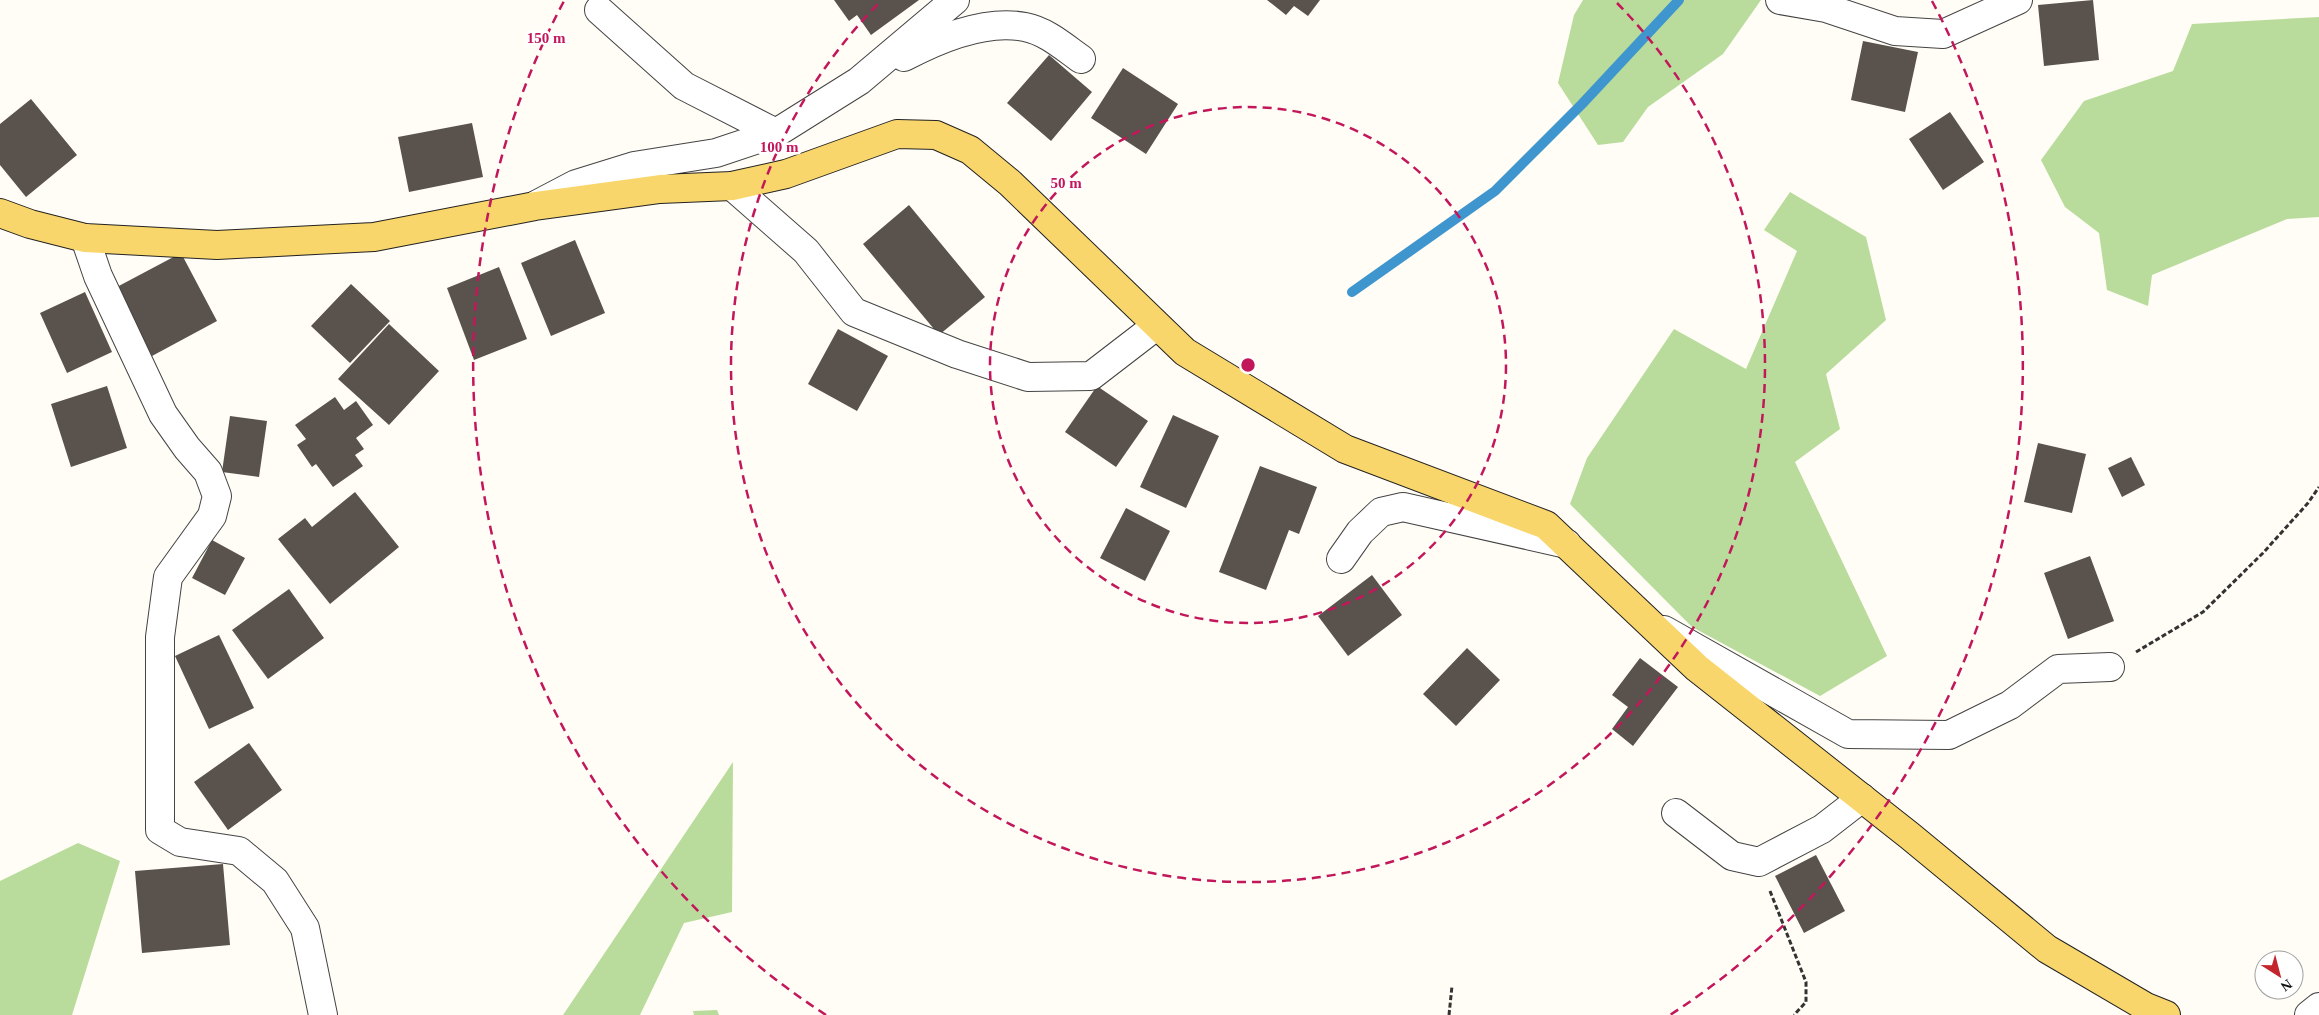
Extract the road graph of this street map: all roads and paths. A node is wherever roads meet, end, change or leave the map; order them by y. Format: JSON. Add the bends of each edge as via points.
{"nodes":[{"id":1,"x":955,"y":0,"type":"edge"},
{"id":2,"x":1780,"y":0,"type":"edge"},
{"id":3,"x":2018,"y":0,"type":"edge"},
{"id":4,"x":599,"y":10,"type":"dead end"},
{"id":5,"x":1081,"y":59,"type":"dead end"},
{"id":6,"x":859,"y":82,"type":"junction"},
{"id":7,"x":776,"y":133,"type":"junction"},
{"id":8,"x":732,"y":186,"type":"junction"},
{"id":9,"x":535,"y":206,"type":"junction"},
{"id":10,"x":0,"y":213,"type":"edge"},
{"id":11,"x":85,"y":238,"type":"junction"},
{"id":12,"x":1156,"y":326,"type":"junction"},
{"id":13,"x":2319,"y":487,"type":"edge"},
{"id":14,"x":1567,"y":544,"type":"junction"},
{"id":15,"x":1341,"y":559,"type":"dead end"},
{"id":16,"x":1647,"y":620,"type":"junction"},
{"id":17,"x":2110,"y":667,"type":"joint"},
{"id":18,"x":1862,"y":798,"type":"junction"},
{"id":19,"x":1676,"y":813,"type":"dead end"},
{"id":20,"x":1759,"y":862,"type":"junction"},
{"id":21,"x":1452,"y":986,"type":"dead end"},
{"id":22,"x":2319,"y":1007,"type":"edge"},
{"id":23,"x":323,"y":1015,"type":"edge"},
{"id":24,"x":1449,"y":1015,"type":"edge"},
{"id":25,"x":1794,"y":1015,"type":"edge"},
{"id":26,"x":2166,"y":1015,"type":"edge"},
{"id":27,"x":2309,"y":1015,"type":"edge"}],
"edges":[{"from":1,"to":6,"type":"street"},
{"from":2,"to":3,"type":"street","via":[[1826,8],[1895,31],[1944,34]]},
{"from":4,"to":7,"type":"street","via":[[684,86]]},
{"from":5,"to":6,"type":"street","via":[[1044,34],[1024,27],[990,26],[923,47]]},
{"from":6,"to":7,"type":"street"},
{"from":7,"to":9,"type":"street","via":[[716,153],[634,166],[576,184]]},
{"from":8,"to":9,"type":"main road","via":[[660,190]]},
{"from":8,"to":12,"type":"main road","via":[[786,174],[897,134],[936,134],[970,150],[1010,183]]},
{"from":8,"to":12,"type":"street","via":[[806,251],[854,312],[957,354],[1028,377],[1091,376]]},
{"from":9,"to":11,"type":"main road","via":[[374,237],[217,245]]},
{"from":10,"to":11,"type":"main road"},
{"from":11,"to":23,"type":"street","via":[[98,276],[163,414],[208,472],[217,496],[212,516],[168,577],[160,637],[160,830],[180,842],[238,851],[275,881],[305,928]]},
{"from":12,"to":14,"type":"main road","via":[[1184,352],[1344,449],[1546,525]]},
{"from":13,"to":17,"type":"path","via":[[2263,553],[2203,612]]},
{"from":14,"to":15,"type":"street","via":[[1403,507],[1381,512],[1360,532]]},
{"from":14,"to":16,"type":"main road"},
{"from":16,"to":17,"type":"street","via":[[1848,734],[1949,735],[2010,705],[2058,669]]},
{"from":16,"to":18,"type":"main road","via":[[1697,668]]},
{"from":18,"to":20,"type":"street","via":[[1822,829]]},
{"from":18,"to":26,"type":"main road","via":[[2047,948],[2146,1007]]},
{"from":19,"to":20,"type":"street","via":[[1732,856]]},
{"from":20,"to":25,"type":"path","via":[[1806,982],[1806,1002]]},
{"from":21,"to":24,"type":"path"},
{"from":22,"to":27,"type":"street"}]}
